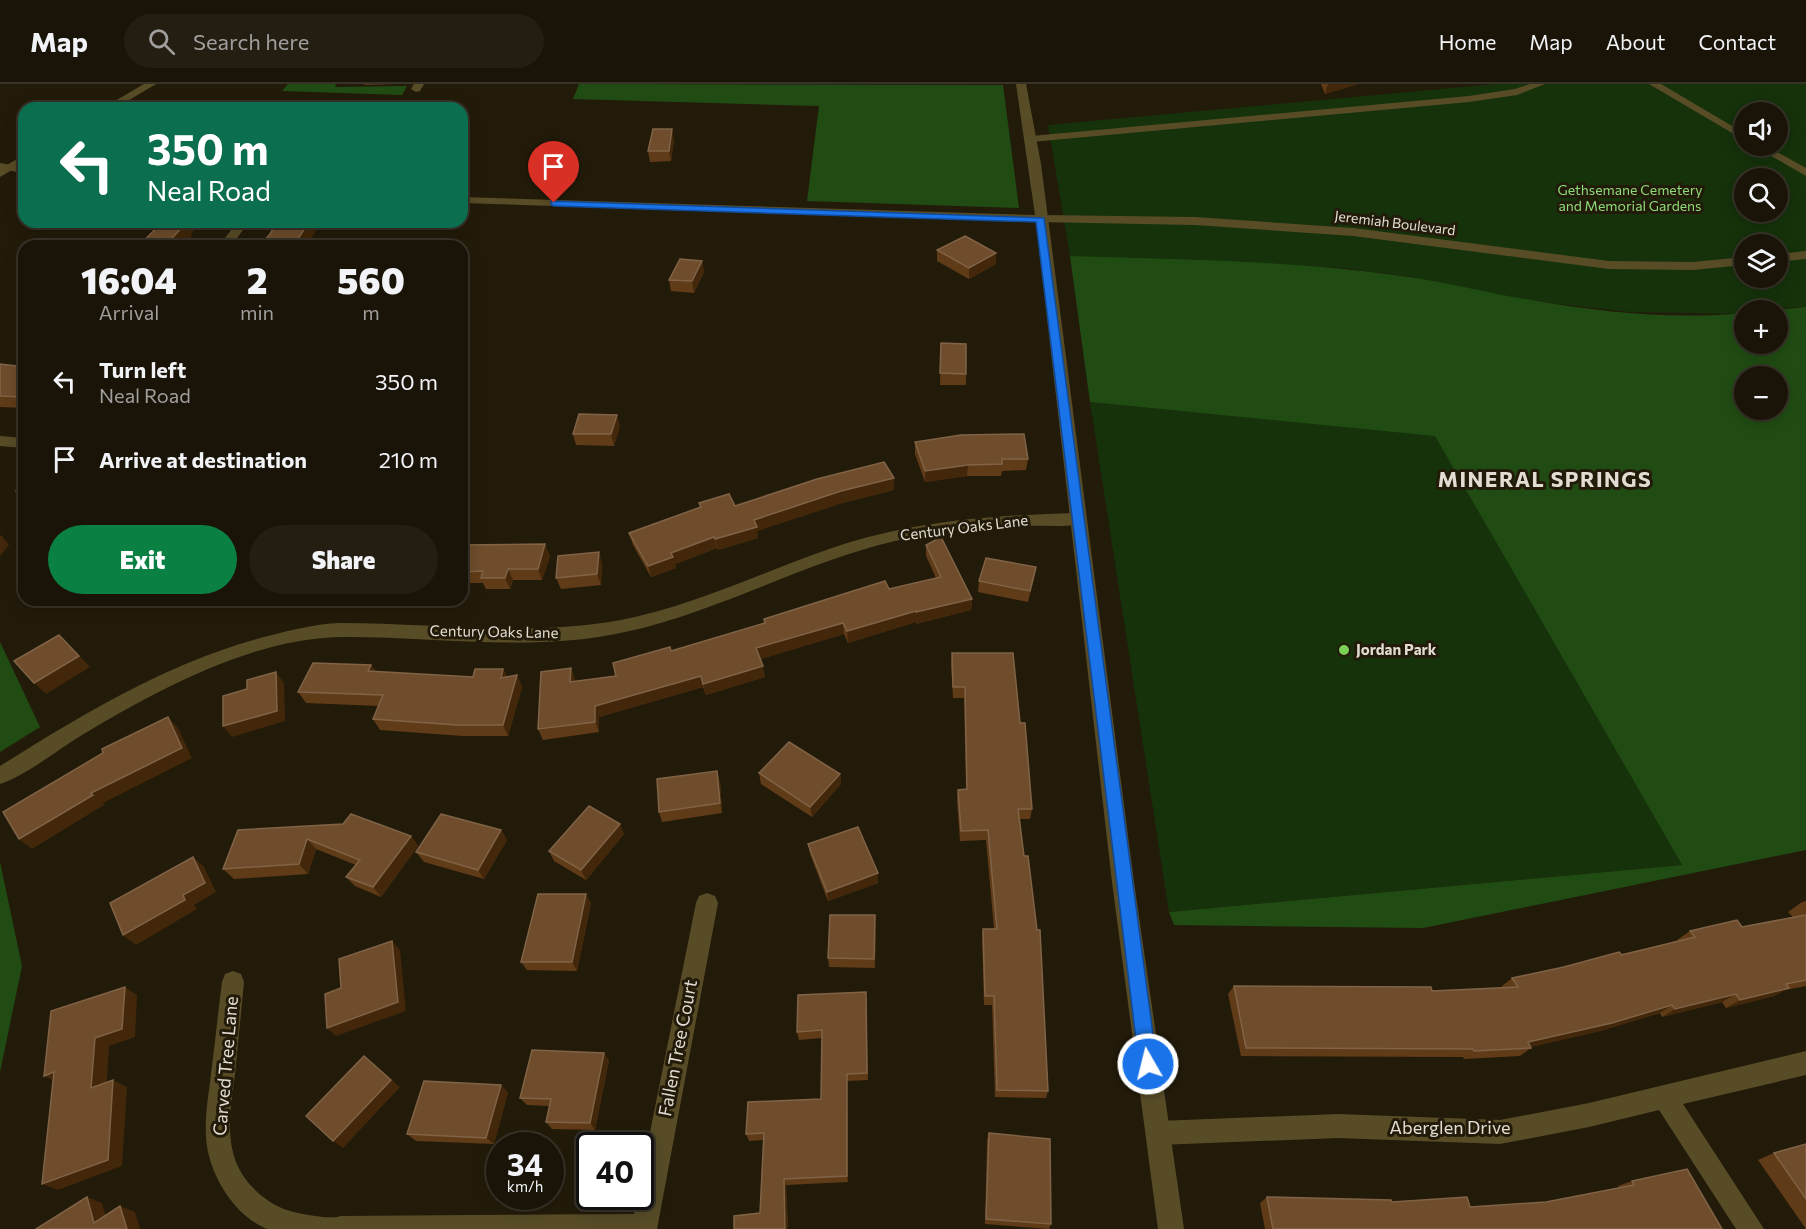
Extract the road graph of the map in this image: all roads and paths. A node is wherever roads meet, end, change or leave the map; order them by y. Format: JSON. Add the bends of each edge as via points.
{"nodes":[{"id":1,"x":151,"y":84,"type":"edge"},
{"id":2,"x":1021,"y":84,"type":"edge"},
{"id":3,"x":1540,"y":84,"type":"edge"},
{"id":4,"x":1654,"y":84,"type":"edge"},
{"id":5,"x":119,"y":102,"type":"edge"},
{"id":6,"x":1734,"y":131,"type":"edge"},
{"id":7,"x":1030,"y":139,"type":"junction"},
{"id":8,"x":1776,"y":156,"type":"edge"},
{"id":9,"x":18,"y":161,"type":"edge"},
{"id":10,"x":3,"y":169,"type":"edge"},
{"id":11,"x":18,"y":170,"type":"edge"},
{"id":12,"x":1806,"y":173,"type":"edge"},
{"id":13,"x":468,"y":200,"type":"edge"},
{"id":14,"x":1041,"y":219,"type":"junction"},
{"id":15,"x":1806,"y":255,"type":"edge"},
{"id":16,"x":1788,"y":257,"type":"edge"},
{"id":17,"x":1734,"y":262,"type":"edge"},
{"id":18,"x":0,"y":441,"type":"edge"},
{"id":19,"x":18,"y":442,"type":"edge"},
{"id":20,"x":1078,"y":519,"type":"junction"},
{"id":21,"x":0,"y":776,"type":"edge"},
{"id":22,"x":707,"y":903,"type":"dead end"},
{"id":23,"x":233,"y":982,"type":"dead end"},
{"id":24,"x":1806,"y":1063,"type":"edge"},
{"id":25,"x":1665,"y":1098,"type":"junction"},
{"id":26,"x":1158,"y":1133,"type":"junction"},
{"id":27,"x":644,"y":1228,"type":"edge"},
{"id":28,"x":326,"y":1229,"type":"edge"},
{"id":29,"x":341,"y":1229,"type":"edge"},
{"id":30,"x":1171,"y":1229,"type":"edge"},
{"id":31,"x":1751,"y":1229,"type":"edge"}],
"edges":[{"from":1,"to":5,"type":"street"},
{"from":2,"to":7,"type":"street"},
{"from":3,"to":7,"type":"street","via":[[1517,92],[1469,99]]},
{"from":4,"to":6,"type":"street"},
{"from":7,"to":14,"type":"street"},
{"from":8,"to":12,"type":"street"},
{"from":9,"to":10,"type":"street"},
{"from":10,"to":11,"type":"street"},
{"from":13,"to":14,"type":"street","name":"Jeremiah Boulevard"},
{"from":14,"to":17,"type":"street","name":"Jeremiah Boulevard","via":[[1195,221],[1353,232],[1609,265],[1693,266]]},
{"from":14,"to":20,"type":"street"},
{"from":15,"to":16,"type":"street"},
{"from":18,"to":19,"type":"street"},
{"from":20,"to":21,"type":"street","name":"Century Oaks Lane","via":[[986,522],[873,541],[686,610],[602,630],[547,635],[338,630],[261,644],[211,660],[139,691]]},
{"from":20,"to":26,"type":"street"},
{"from":22,"to":27,"type":"street","name":"Fallen Tree Court"},
{"from":23,"to":28,"type":"street","name":"Carved Tree Lane","via":[[218,1119],[220,1155],[230,1178],[246,1199],[267,1216],[293,1225]]},
{"from":24,"to":25,"type":"street","name":"Aberglen Drive"},
{"from":25,"to":26,"type":"street","name":"Aberglen Drive","via":[[1500,1132],[1338,1126]]},
{"from":25,"to":31,"type":"street"},
{"from":26,"to":30,"type":"street"},
{"from":27,"to":29,"type":"street"}]}
